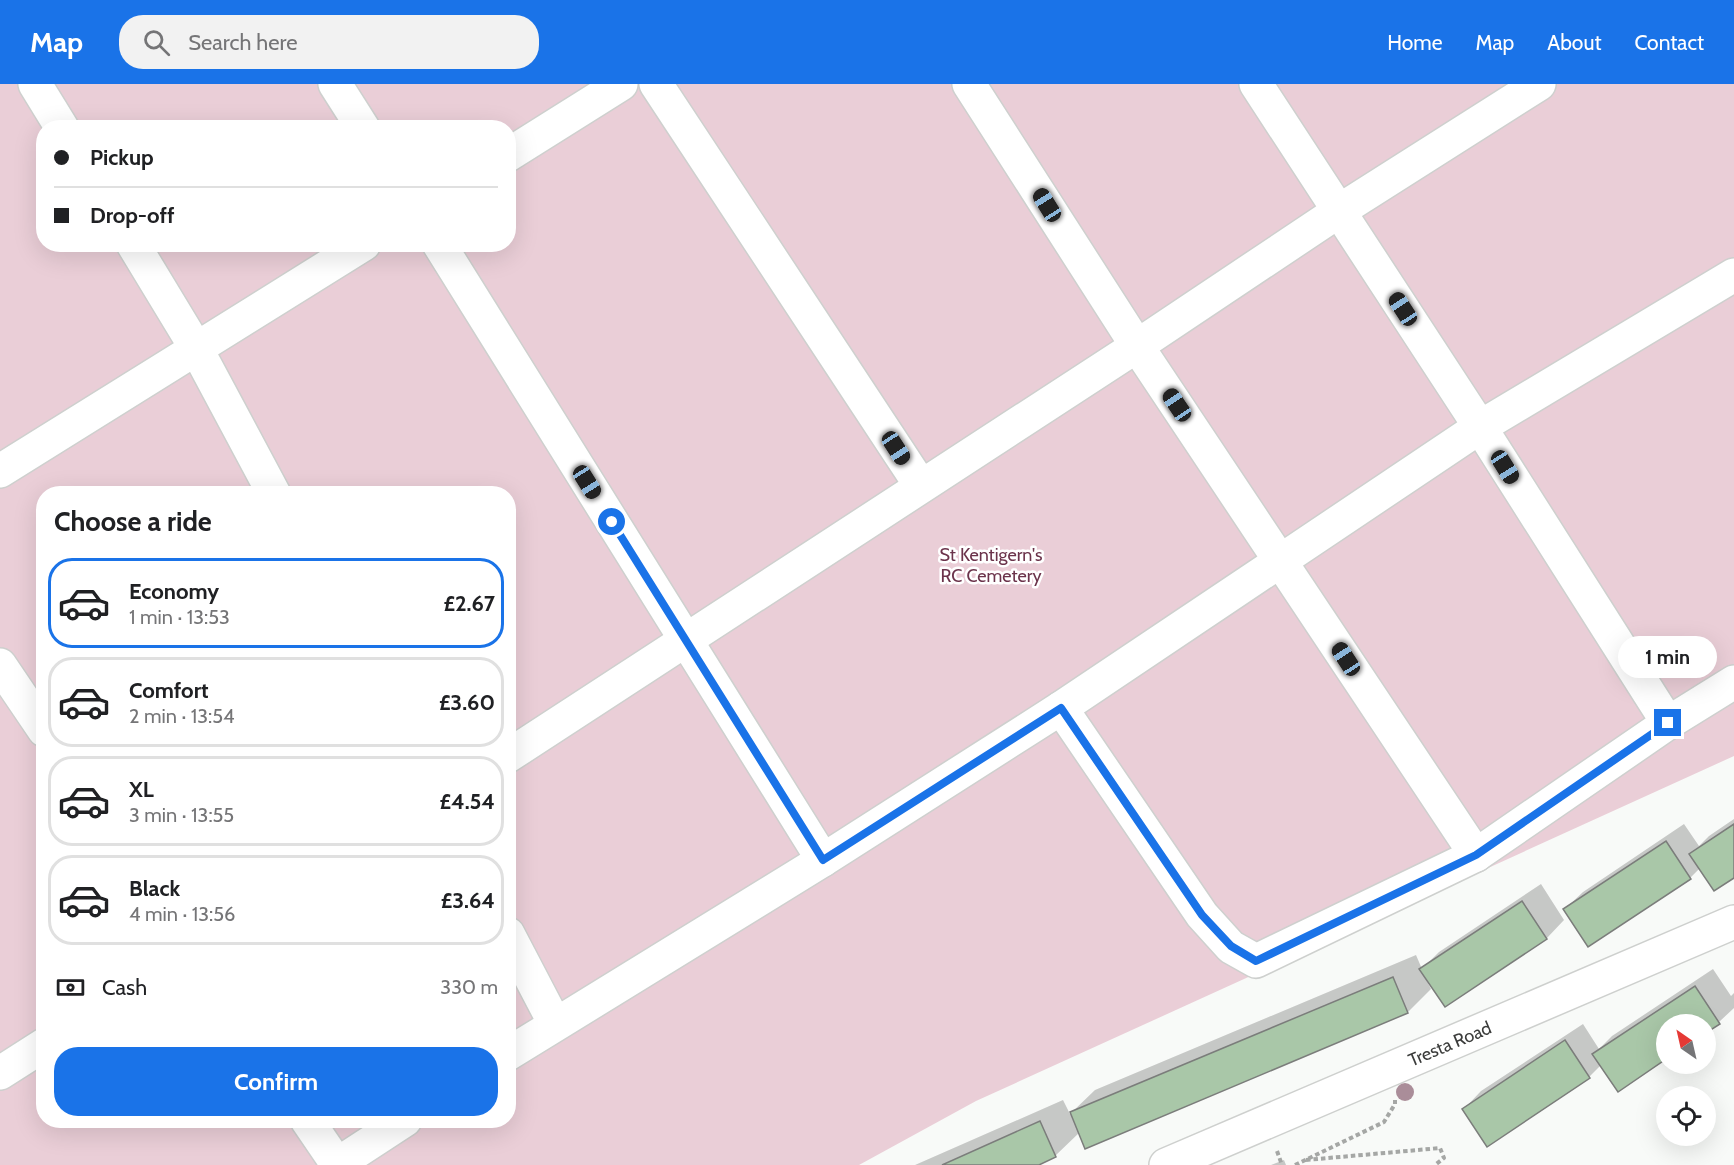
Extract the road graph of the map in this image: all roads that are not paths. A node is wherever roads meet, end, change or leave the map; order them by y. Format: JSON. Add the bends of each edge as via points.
{"nodes":[{"id":1,"x":35,"y":84,"type":"edge"},
{"id":2,"x":335,"y":84,"type":"edge"},
{"id":3,"x":621,"y":84,"type":"edge"},
{"id":4,"x":656,"y":84,"type":"edge"},
{"id":5,"x":969,"y":84,"type":"edge"},
{"id":6,"x":1256,"y":84,"type":"edge"},
{"id":7,"x":1539,"y":84,"type":"edge"},
{"id":8,"x":57,"y":120,"type":"edge"},
{"id":9,"x":358,"y":120,"type":"edge"},
{"id":10,"x":516,"y":149,"type":"edge"},
{"id":11,"x":1339,"y":211,"type":"junction"},
{"id":12,"x":138,"y":252,"type":"edge"},
{"id":13,"x":351,"y":252,"type":"edge"},
{"id":14,"x":444,"y":252,"type":"edge"},
{"id":15,"x":1734,"y":275,"type":"edge"},
{"id":16,"x":1137,"y":346,"type":"junction"},
{"id":17,"x":196,"y":348,"type":"junction"},
{"id":18,"x":1480,"y":427,"type":"junction"},
{"id":19,"x":0,"y":471,"type":"edge"},
{"id":20,"x":270,"y":486,"type":"edge"},
{"id":21,"x":921,"y":486,"type":"junction"},
{"id":22,"x":1281,"y":561,"type":"junction"},
{"id":23,"x":686,"y":641,"type":"junction"},
{"id":24,"x":0,"y":665,"type":"edge"},
{"id":25,"x":1734,"y":682,"type":"edge"},
{"id":26,"x":1061,"y":708,"type":"junction"},
{"id":27,"x":36,"y":718,"type":"edge"},
{"id":28,"x":1668,"y":723,"type":"junction"},
{"id":29,"x":516,"y":751,"type":"edge"},
{"id":30,"x":1476,"y":855,"type":"junction"},
{"id":31,"x":823,"y":860,"type":"junction"},
{"id":32,"x":1734,"y":922,"type":"edge"},
{"id":33,"x":516,"y":949,"type":"edge"},
{"id":34,"x":555,"y":1024,"type":"junction"},
{"id":35,"x":516,"y":1049,"type":"edge"},
{"id":36,"x":36,"y":1050,"type":"edge"},
{"id":37,"x":0,"y":1073,"type":"edge"},
{"id":38,"x":312,"y":1128,"type":"edge"},
{"id":39,"x":393,"y":1128,"type":"edge"},
{"id":40,"x":336,"y":1165,"type":"edge"},
{"id":41,"x":1166,"y":1165,"type":"edge"}],
"edges":[{"from":1,"to":8,"type":"street"},
{"from":2,"to":9,"type":"street"},
{"from":3,"to":10,"type":"street"},
{"from":4,"to":21,"type":"street"},
{"from":5,"to":16,"type":"street"},
{"from":6,"to":11,"type":"street"},
{"from":7,"to":11,"type":"street"},
{"from":11,"to":16,"type":"street"},
{"from":11,"to":18,"type":"street"},
{"from":12,"to":17,"type":"street"},
{"from":13,"to":17,"type":"street"},
{"from":14,"to":23,"type":"street"},
{"from":15,"to":18,"type":"street"},
{"from":16,"to":21,"type":"street"},
{"from":16,"to":22,"type":"street"},
{"from":17,"to":19,"type":"street"},
{"from":17,"to":20,"type":"street"},
{"from":18,"to":22,"type":"street"},
{"from":18,"to":28,"type":"street"},
{"from":21,"to":23,"type":"street"},
{"from":22,"to":26,"type":"street"},
{"from":22,"to":30,"type":"street"},
{"from":23,"to":29,"type":"street"},
{"from":23,"to":31,"type":"street"},
{"from":24,"to":27,"type":"street"},
{"from":25,"to":28,"type":"street"},
{"from":26,"to":30,"type":"street","via":[[1202,915],[1231,946],[1256,961]]},
{"from":26,"to":31,"type":"street"},
{"from":28,"to":30,"type":"street"},
{"from":31,"to":34,"type":"street"},
{"from":32,"to":41,"type":"street","name":"Tresta Road"},
{"from":33,"to":34,"type":"street"},
{"from":34,"to":35,"type":"street"},
{"from":36,"to":37,"type":"street"},
{"from":38,"to":40,"type":"street"},
{"from":39,"to":40,"type":"street"}]}
